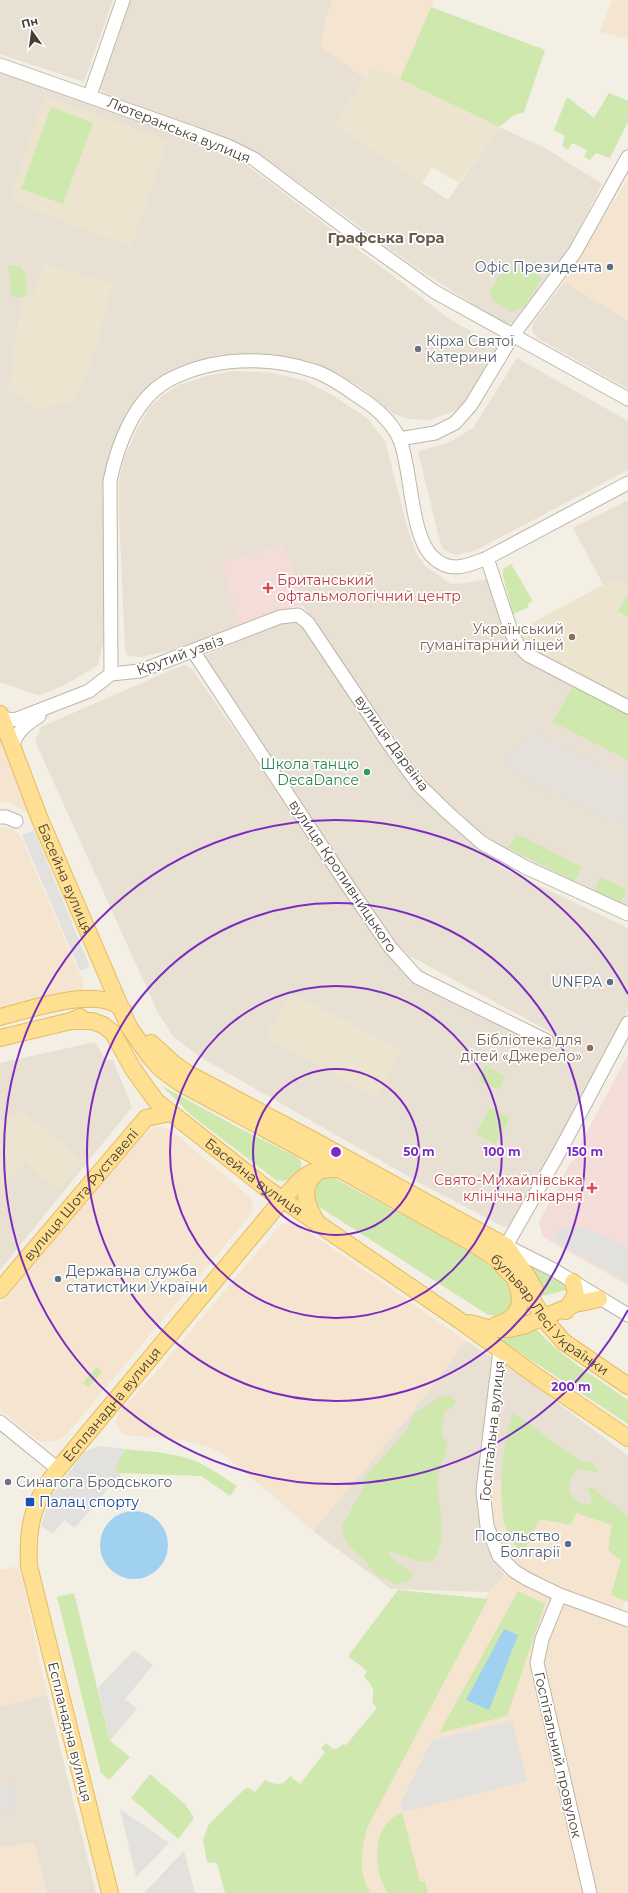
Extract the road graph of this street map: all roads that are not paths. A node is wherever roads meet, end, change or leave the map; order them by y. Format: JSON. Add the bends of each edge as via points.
{"nodes":[{"id":1,"x":124,"y":0,"type":"edge"},
{"id":2,"x":0,"y":65,"type":"edge"},
{"id":3,"x":90,"y":95,"type":"junction"},
{"id":4,"x":628,"y":157,"type":"edge"},
{"id":5,"x":513,"y":335,"type":"junction"},
{"id":6,"x":628,"y":399,"type":"edge"},
{"id":7,"x":399,"y":439,"type":"junction"},
{"id":8,"x":628,"y":483,"type":"edge"},
{"id":9,"x":487,"y":558,"type":"junction"},
{"id":10,"x":304,"y":618,"type":"joint"},
{"id":11,"x":193,"y":651,"type":"junction"},
{"id":12,"x":112,"y":674,"type":"junction"},
{"id":13,"x":59,"y":704,"type":"junction"},
{"id":14,"x":628,"y":707,"type":"edge"},
{"id":15,"x":1,"y":715,"type":"edge"},
{"id":16,"x":12,"y":747,"type":"junction"},
{"id":17,"x":0,"y":817,"type":"edge"},
{"id":18,"x":16,"y":821,"type":"dead end"},
{"id":19,"x":628,"y":914,"type":"edge"},
{"id":20,"x":107,"y":976,"type":"junction"},
{"id":21,"x":104,"y":1000,"type":"junction"},
{"id":22,"x":121,"y":1008,"type":"junction"},
{"id":23,"x":0,"y":1017,"type":"edge"},
{"id":24,"x":70,"y":1021,"type":"junction"},
{"id":25,"x":628,"y":1023,"type":"edge"},
{"id":26,"x":0,"y":1038,"type":"edge"},
{"id":27,"x":547,"y":1041,"type":"dead end"},
{"id":28,"x":170,"y":1113,"type":"junction"},
{"id":29,"x":323,"y":1169,"type":"junction"},
{"id":30,"x":339,"y":1169,"type":"junction"},
{"id":31,"x":282,"y":1200,"type":"junction"},
{"id":32,"x":320,"y":1226,"type":"junction"},
{"id":33,"x":472,"y":1243,"type":"junction"},
{"id":34,"x":506,"y":1246,"type":"junction"},
{"id":35,"x":514,"y":1277,"type":"junction"},
{"id":36,"x":573,"y":1282,"type":"junction"},
{"id":37,"x":0,"y":1290,"type":"edge"},
{"id":38,"x":599,"y":1299,"type":"junction"},
{"id":39,"x":569,"y":1306,"type":"junction"},
{"id":40,"x":628,"y":1315,"type":"edge"},
{"id":41,"x":544,"y":1317,"type":"junction"},
{"id":42,"x":459,"y":1320,"type":"junction"},
{"id":43,"x":479,"y":1325,"type":"junction"},
{"id":44,"x":561,"y":1339,"type":"junction"},
{"id":45,"x":500,"y":1350,"type":"junction"},
{"id":46,"x":628,"y":1386,"type":"edge"},
{"id":47,"x":0,"y":1422,"type":"edge"},
{"id":48,"x":628,"y":1438,"type":"edge"},
{"id":49,"x":58,"y":1469,"type":"junction"},
{"id":50,"x":560,"y":1595,"type":"junction"},
{"id":51,"x":628,"y":1620,"type":"edge"},
{"id":52,"x":110,"y":1893,"type":"edge"},
{"id":53,"x":590,"y":1893,"type":"edge"}],
"edges":[{"from":1,"to":3,"type":"street"},
{"from":2,"to":3,"type":"street","name":"Лютеранська вулиця"},
{"from":3,"to":5,"type":"street","name":"Лютеранська вулиця","via":[[203,136],[254,159],[435,292]]},
{"from":4,"to":5,"type":"street","via":[[575,252]]},
{"from":5,"to":6,"type":"street","name":"Лютеранська вулиця"},
{"from":5,"to":7,"type":"street","via":[[471,405],[455,422],[435,433]]},
{"from":7,"to":9,"type":"street","via":[[425,549],[434,559],[456,568]]},
{"from":7,"to":12,"type":"street","via":[[388,421],[367,402],[316,371],[296,366],[264,360],[221,363],[201,367],[164,383],[147,400],[129,425],[115,457],[110,481]]},
{"from":8,"to":9,"type":"street"},
{"from":9,"to":14,"type":"street","via":[[518,645],[554,669]]},
{"from":10,"to":11,"type":"street","name":"Крутий узвіз","via":[[298,615],[280,617]]},
{"from":10,"to":19,"type":"street","name":"вулиця Дарвіна","via":[[406,768],[419,785],[448,813],[482,842],[525,867]]},
{"from":11,"to":12,"type":"street","name":"Крутий узвіз","via":[[140,671]]},
{"from":11,"to":27,"type":"street","name":"вулиця Кропивницького","via":[[350,889],[405,966],[417,977]]},
{"from":12,"to":13,"type":"street","via":[[89,691]]},
{"from":13,"to":15,"type":"street","via":[[17,719],[11,720]]},
{"from":13,"to":16,"type":"street","via":[[21,728]]},
{"from":15,"to":16,"type":"main road","name":"Басейна вулиця"},
{"from":16,"to":20,"type":"main road","name":"Басейна вулиця"},
{"from":17,"to":18,"type":"street"},
{"from":20,"to":21,"type":"main road"},
{"from":20,"to":22,"type":"main road","name":"Басейна вулиця"},
{"from":21,"to":22,"type":"main road"},
{"from":21,"to":23,"type":"main road","via":[[79,998]]},
{"from":21,"to":24,"type":"main road","via":[[87,1014]]},
{"from":22,"to":30,"type":"main road","name":"Басейна вулиця","via":[[129,1027],[161,1069],[180,1083]]},
{"from":22,"to":34,"type":"main road","name":"Басейна вулиця","via":[[157,1050],[187,1073]]},
{"from":24,"to":26,"type":"main road"},
{"from":24,"to":28,"type":"main road","name":"Басейна вулиця","via":[[92,1021],[113,1033],[147,1089]]},
{"from":25,"to":34,"type":"street"},
{"from":28,"to":31,"type":"main road","name":"Басейна вулиця"},
{"from":28,"to":37,"type":"main road","name":"вулиця Шота Руставелі","via":[[146,1118]]},
{"from":29,"to":30,"type":"main road","name":"Еспланадна вулиця"},
{"from":29,"to":31,"type":"main road","name":"Еспланадна вулиця","via":[[307,1175]]},
{"from":29,"to":32,"type":"main road","via":[[310,1180],[306,1192],[310,1210]]},
{"from":30,"to":33,"type":"main road","name":"Басейна вулиця"},
{"from":31,"to":32,"type":"main road","name":"Басейна вулиця"},
{"from":31,"to":49,"type":"main road","name":"Еспланадна вулиця"},
{"from":32,"to":42,"type":"main road","name":"Басейна вулиця"},
{"from":33,"to":34,"type":"street"},
{"from":33,"to":35,"type":"main road","name":"бульвар Лесі Українки","via":[[496,1258]]},
{"from":34,"to":36,"type":"street"},
{"from":34,"to":41,"type":"main road","via":[[530,1279]]},
{"from":35,"to":41,"type":"main road","name":"бульвар Лесі Українки"},
{"from":35,"to":43,"type":"main road","via":[[520,1298],[516,1314],[506,1322],[492,1326]]},
{"from":36,"to":38,"type":"street"},
{"from":36,"to":39,"type":"main road","via":[[576,1294]]},
{"from":38,"to":39,"type":"main road"},
{"from":38,"to":40,"type":"street"},
{"from":39,"to":41,"type":"main road"},
{"from":39,"to":44,"type":"main road","via":[[560,1326]]},
{"from":41,"to":43,"type":"main road","via":[[522,1326],[500,1330]]},
{"from":41,"to":44,"type":"main road","name":"бульвар Лесі Українки"},
{"from":42,"to":43,"type":"main road"},
{"from":42,"to":45,"type":"main road"},
{"from":44,"to":46,"type":"main road","name":"бульвар Лесі Українки"},
{"from":45,"to":48,"type":"main road"},
{"from":45,"to":50,"type":"street","name":"Госпітальна вулиця","via":[[484,1491],[487,1526],[499,1556],[514,1571]]},
{"from":47,"to":49,"type":"street"},
{"from":49,"to":52,"type":"main road","name":"Еспланадна вулиця","via":[[45,1486],[29,1529],[28,1566]]},
{"from":50,"to":51,"type":"street","name":"Госпітальна вулиця"},
{"from":50,"to":53,"type":"street","name":"Госпітальний провулок","via":[[542,1639],[537,1663]]}]}
